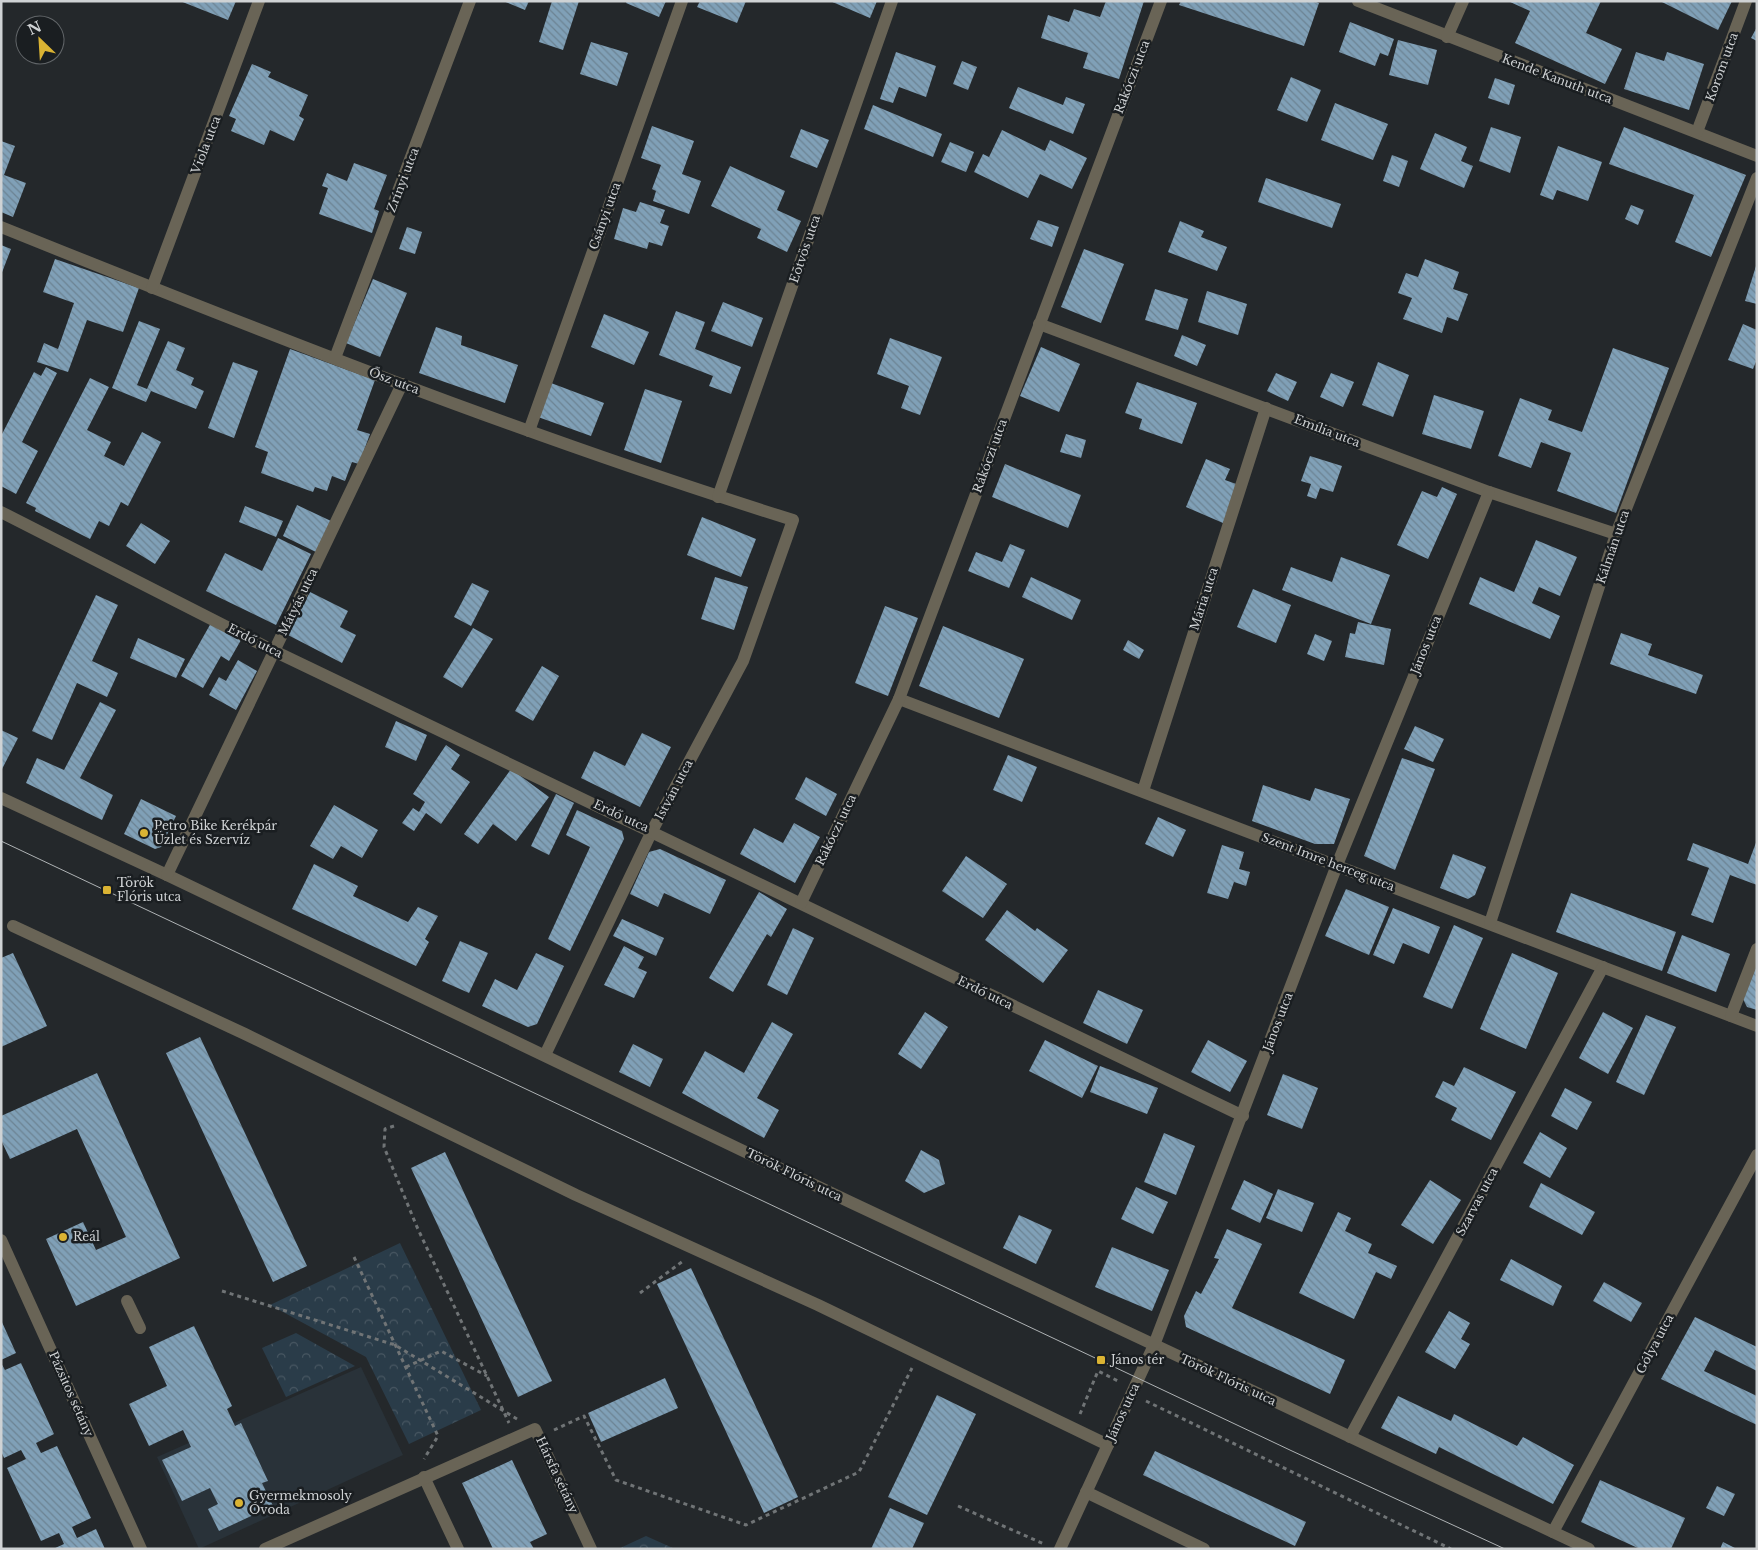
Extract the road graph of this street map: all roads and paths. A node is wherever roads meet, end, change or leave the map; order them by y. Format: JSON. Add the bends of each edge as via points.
{"nodes":[{"id":1,"x":259,"y":1,"type":"edge"},
{"id":2,"x":470,"y":1,"type":"edge"},
{"id":3,"x":682,"y":1,"type":"edge"},
{"id":4,"x":892,"y":1,"type":"edge"},
{"id":5,"x":1161,"y":1,"type":"edge"},
{"id":6,"x":1358,"y":1,"type":"edge"},
{"id":7,"x":1463,"y":1,"type":"edge"},
{"id":8,"x":1746,"y":1,"type":"edge"},
{"id":9,"x":1447,"y":37,"type":"junction"},
{"id":10,"x":1697,"y":132,"type":"junction"},
{"id":11,"x":1757,"y":156,"type":"edge"},
{"id":12,"x":1757,"y":178,"type":"edge"},
{"id":13,"x":1,"y":227,"type":"edge"},
{"id":14,"x":152,"y":288,"type":"junction"},
{"id":15,"x":1038,"y":324,"type":"junction"},
{"id":16,"x":335,"y":358,"type":"junction"},
{"id":17,"x":402,"y":384,"type":"junction"},
{"id":18,"x":1266,"y":408,"type":"junction"},
{"id":19,"x":529,"y":432,"type":"junction"},
{"id":20,"x":1489,"y":492,"type":"junction"},
{"id":21,"x":718,"y":497,"type":"junction"},
{"id":22,"x":1,"y":512,"type":"edge"},
{"id":23,"x":793,"y":520,"type":"joint"},
{"id":24,"x":1616,"y":534,"type":"junction"},
{"id":25,"x":274,"y":651,"type":"junction"},
{"id":26,"x":899,"y":699,"type":"junction"},
{"id":27,"x":1143,"y":790,"type":"junction"},
{"id":28,"x":1,"y":798,"type":"edge"},
{"id":29,"x":652,"y":831,"type":"junction"},
{"id":30,"x":1337,"y":865,"type":"junction"},
{"id":31,"x":167,"y":875,"type":"junction"},
{"id":32,"x":801,"y":903,"type":"junction"},
{"id":33,"x":1490,"y":923,"type":"junction"},
{"id":34,"x":12,"y":926,"type":"dead end"},
{"id":35,"x":1757,"y":949,"type":"edge"},
{"id":36,"x":1603,"y":967,"type":"junction"},
{"id":37,"x":1731,"y":1016,"type":"junction"},
{"id":38,"x":1757,"y":1026,"type":"edge"},
{"id":39,"x":545,"y":1055,"type":"junction"},
{"id":40,"x":1243,"y":1116,"type":"junction"},
{"id":41,"x":400,"y":1124,"type":"dead end"},
{"id":42,"x":1757,"y":1155,"type":"edge"},
{"id":43,"x":1,"y":1240,"type":"edge"},
{"id":44,"x":354,"y":1256,"type":"dead end"},
{"id":45,"x":686,"y":1259,"type":"dead end"},
{"id":46,"x":222,"y":1291,"type":"dead end"},
{"id":47,"x":640,"y":1293,"type":"dead end"},
{"id":48,"x":127,"y":1301,"type":"dead end"},
{"id":49,"x":140,"y":1328,"type":"dead end"},
{"id":50,"x":395,"y":1345,"type":"junction"},
{"id":51,"x":1154,"y":1345,"type":"junction"},
{"id":52,"x":914,"y":1363,"type":"dead end"},
{"id":53,"x":406,"y":1367,"type":"junction"},
{"id":54,"x":487,"y":1376,"type":"junction"},
{"id":55,"x":1133,"y":1392,"type":"junction"},
{"id":56,"x":503,"y":1410,"type":"junction"},
{"id":57,"x":1074,"y":1428,"type":"junction"},
{"id":58,"x":537,"y":1433,"type":"junction"},
{"id":59,"x":1350,"y":1437,"type":"junction"},
{"id":60,"x":516,"y":1438,"type":"junction"},
{"id":61,"x":1108,"y":1445,"type":"junction"},
{"id":62,"x":424,"y":1477,"type":"junction"},
{"id":63,"x":1086,"y":1492,"type":"junction"},
{"id":64,"x":958,"y":1506,"type":"dead end"},
{"id":65,"x":1553,"y":1532,"type":"junction"},
{"id":66,"x":1045,"y":1545,"type":"dead end"},
{"id":67,"x":141,"y":1549,"type":"edge"},
{"id":68,"x":265,"y":1549,"type":"edge"},
{"id":69,"x":458,"y":1549,"type":"edge"},
{"id":70,"x":591,"y":1549,"type":"edge"},
{"id":71,"x":1060,"y":1549,"type":"edge"},
{"id":72,"x":1204,"y":1549,"type":"edge"},
{"id":73,"x":1451,"y":1549,"type":"edge"},
{"id":74,"x":1589,"y":1549,"type":"edge"}],
"edges":[{"from":1,"to":14,"type":"street","name":"Viola utca"},
{"from":2,"to":16,"type":"street","name":"Zrínyi utca"},
{"from":3,"to":19,"type":"street","name":"Csányi utca"},
{"from":4,"to":21,"type":"street","name":"Eötvös utca"},
{"from":5,"to":15,"type":"street","name":"Rákóczi utca"},
{"from":6,"to":9,"type":"street","name":"Kende Kanuth utca"},
{"from":7,"to":9,"type":"street"},
{"from":8,"to":10,"type":"street","name":"Korom utca"},
{"from":9,"to":10,"type":"street","name":"Kende Kanuth utca"},
{"from":10,"to":11,"type":"street","name":"Kende Kanuth utca"},
{"from":12,"to":24,"type":"street","name":"Kálmán utca"},
{"from":13,"to":14,"type":"street","name":"Ősz utca"},
{"from":14,"to":16,"type":"street","name":"Ősz utca"},
{"from":15,"to":18,"type":"street","name":"Emília utca"},
{"from":15,"to":26,"type":"street","name":"Rákóczi utca"},
{"from":16,"to":17,"type":"street","name":"Ősz utca"},
{"from":17,"to":19,"type":"street","name":"Ősz utca"},
{"from":17,"to":25,"type":"street","name":"Mátyás utca"},
{"from":18,"to":20,"type":"street","name":"Emília utca"},
{"from":18,"to":27,"type":"street","name":"Mária utca"},
{"from":19,"to":21,"type":"street","name":"Ősz utca"},
{"from":20,"to":24,"type":"street","name":"Emília utca"},
{"from":20,"to":30,"type":"street","name":"János utca"},
{"from":21,"to":23,"type":"street","name":"Ősz utca"},
{"from":22,"to":25,"type":"street","name":"Erdő utca"},
{"from":23,"to":29,"type":"street","name":"István utca","via":[[743,661]]},
{"from":24,"to":33,"type":"street","name":"Kálmán utca"},
{"from":25,"to":29,"type":"street","name":"Erdő utca"},
{"from":25,"to":31,"type":"street","name":"Mátyás utca"},
{"from":26,"to":27,"type":"street","name":"Szent Imre herceg utca"},
{"from":26,"to":32,"type":"street","name":"Rákóczi utca"},
{"from":27,"to":30,"type":"street","name":"Szent Imre herceg utca"},
{"from":28,"to":31,"type":"street","name":"Török Flóris utca"},
{"from":29,"to":32,"type":"street","name":"Erdő utca"},
{"from":29,"to":39,"type":"street","name":"István utca"},
{"from":30,"to":33,"type":"street","name":"Szent Imre herceg utca"},
{"from":30,"to":40,"type":"street","name":"János utca"},
{"from":31,"to":39,"type":"street","name":"Török Flóris utca"},
{"from":32,"to":40,"type":"street","name":"Erdő utca"},
{"from":33,"to":36,"type":"street","name":"Szent Imre herceg utca"},
{"from":34,"to":57,"type":"street"},
{"from":35,"to":37,"type":"street"},
{"from":36,"to":37,"type":"street","name":"Szent Imre herceg utca"},
{"from":36,"to":59,"type":"street","name":"Szarvas utca"},
{"from":37,"to":38,"type":"street","name":"Szent Imre herceg utca"},
{"from":39,"to":51,"type":"street","name":"Török Flóris utca"},
{"from":40,"to":51,"type":"street","name":"János utca"},
{"from":41,"to":54,"type":"path","via":[[385,1130],[384,1146],[417,1227]]},
{"from":42,"to":65,"type":"street","name":"Gólya utca"},
{"from":43,"to":67,"type":"street","name":"Pázsitos sétány"},
{"from":44,"to":50,"type":"path"},
{"from":45,"to":47,"type":"path"},
{"from":46,"to":50,"type":"path"},
{"from":48,"to":49,"type":"street"},
{"from":50,"to":53,"type":"path"},
{"from":50,"to":56,"type":"path"},
{"from":51,"to":55,"type":"street","name":"János utca"},
{"from":51,"to":59,"type":"street","name":"Török Flóris utca"},
{"from":52,"to":58,"type":"path","via":[[860,1472],[746,1525],[616,1480],[584,1416]]},
{"from":53,"to":54,"type":"path","via":[[441,1351]]},
{"from":53,"to":62,"type":"path","via":[[438,1436],[419,1466]]},
{"from":54,"to":56,"type":"path"},
{"from":55,"to":57,"type":"path","via":[[1098,1371]]},
{"from":55,"to":61,"type":"street","name":"János utca"},
{"from":55,"to":73,"type":"path"},
{"from":56,"to":58,"type":"path"},
{"from":56,"to":60,"type":"path"},
{"from":57,"to":61,"type":"street"},
{"from":58,"to":60,"type":"street","name":"Hársfa sétány"},
{"from":58,"to":70,"type":"street","name":"Hársfa sétány"},
{"from":59,"to":65,"type":"street","name":"Török Flóris utca"},
{"from":60,"to":62,"type":"street","name":"Hársfa sétány"},
{"from":61,"to":63,"type":"street","name":"János utca"},
{"from":62,"to":68,"type":"street","name":"Hársfa sétány"},
{"from":62,"to":69,"type":"street"},
{"from":63,"to":71,"type":"street","name":"János utca"},
{"from":63,"to":72,"type":"street"},
{"from":64,"to":66,"type":"path"},
{"from":65,"to":74,"type":"street","name":"Török Flóris utca"}]}
